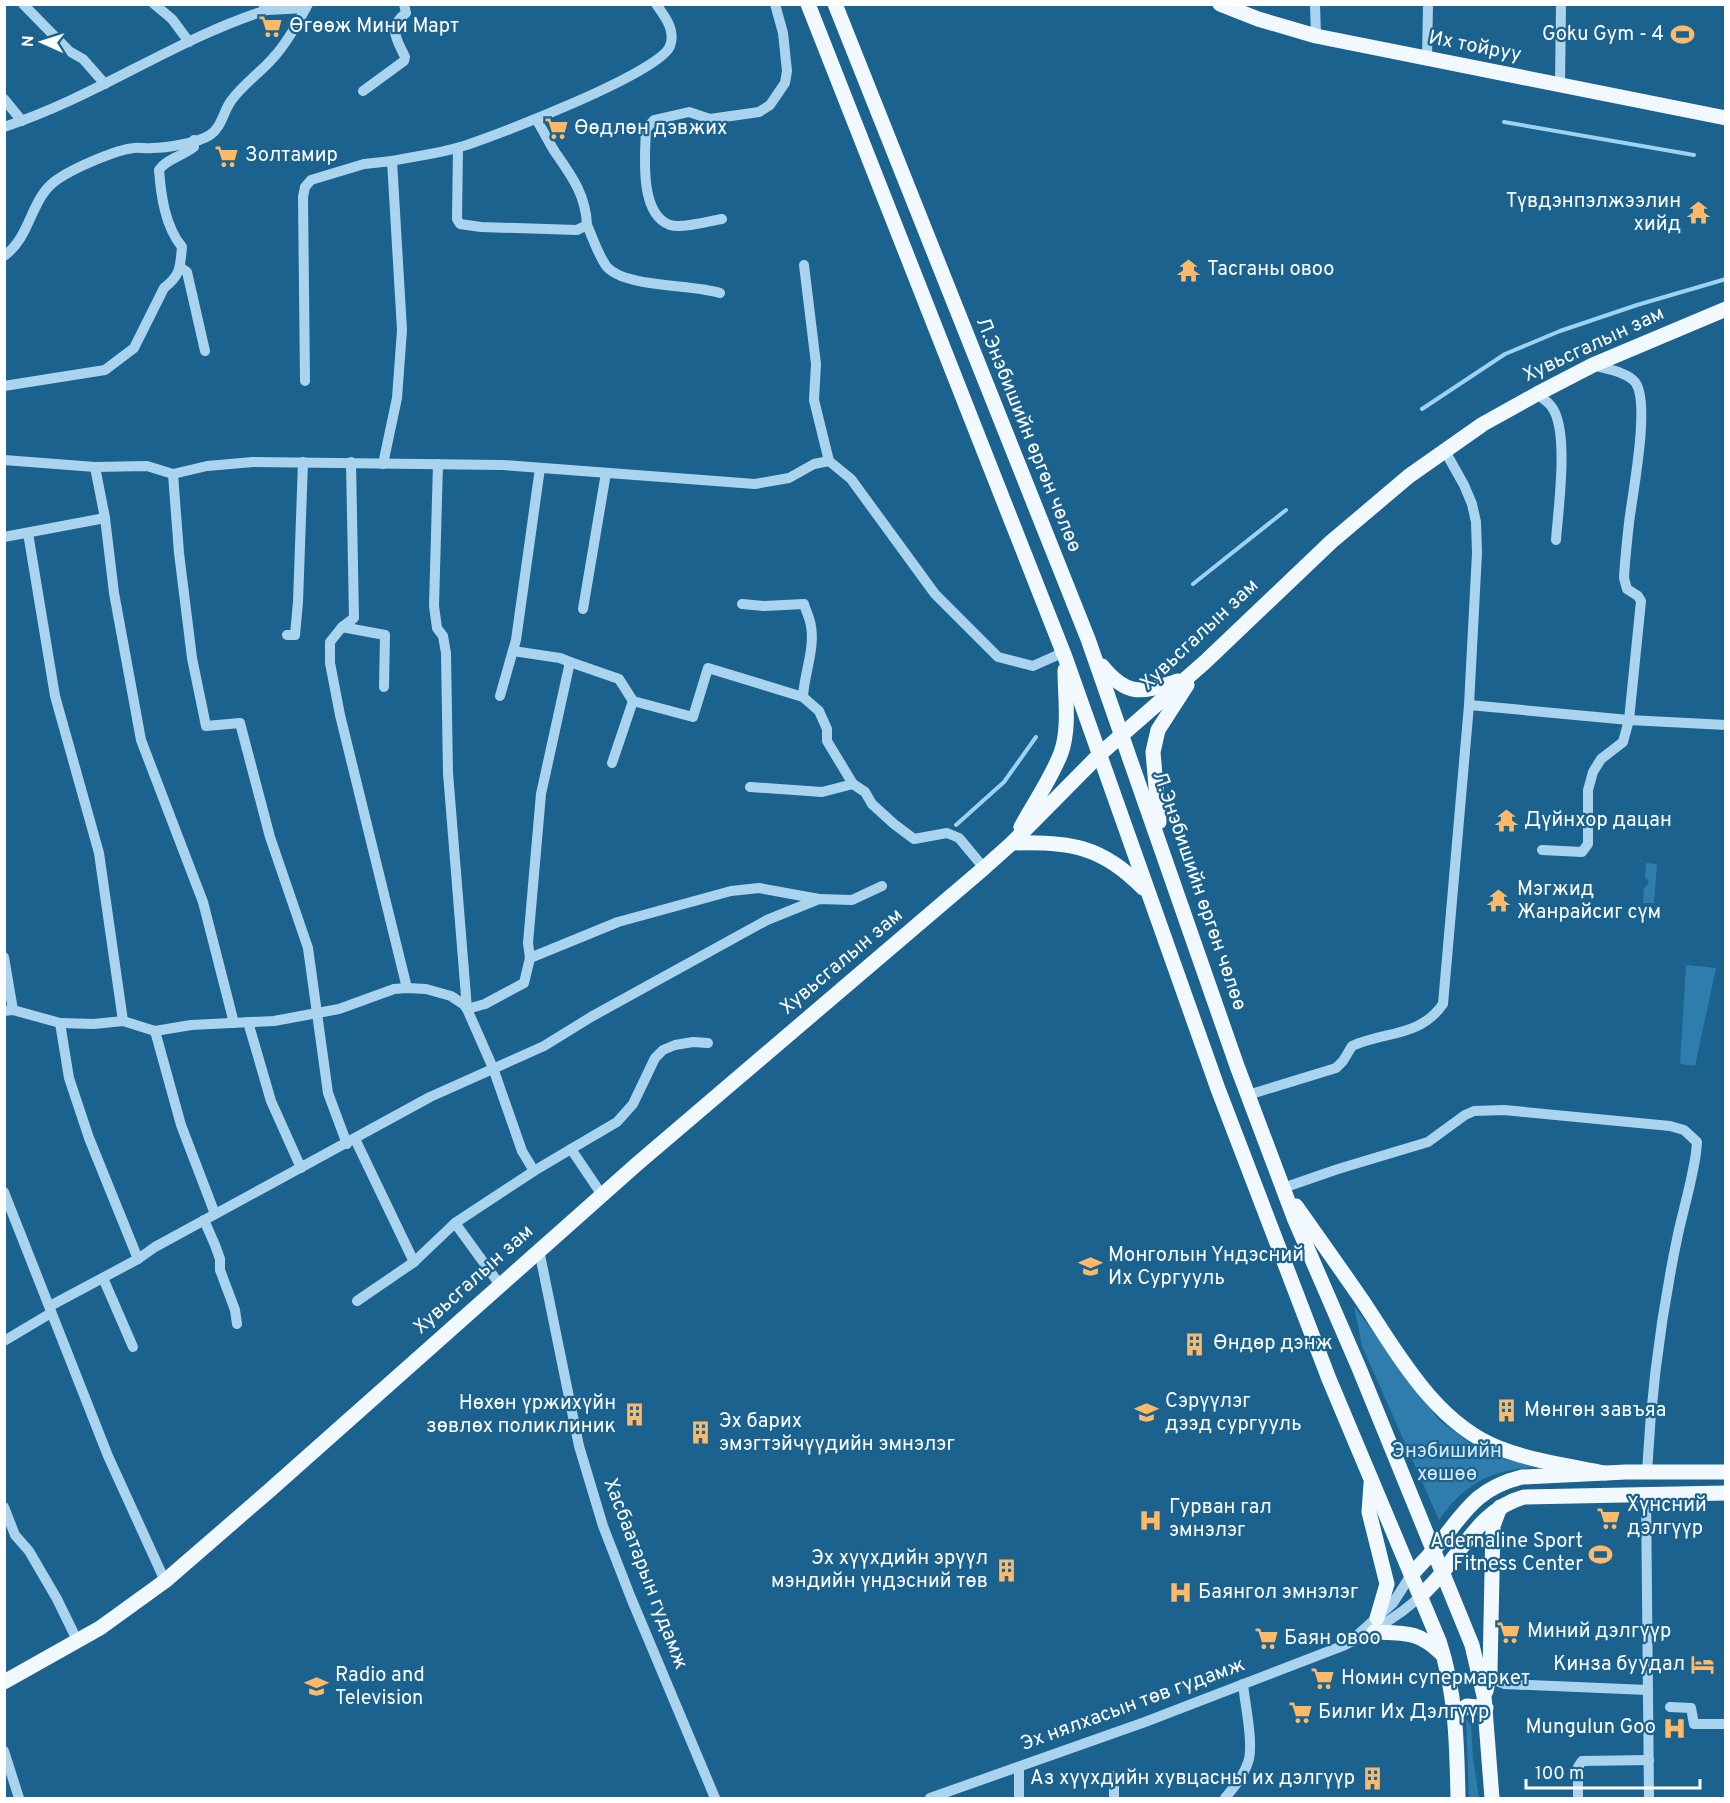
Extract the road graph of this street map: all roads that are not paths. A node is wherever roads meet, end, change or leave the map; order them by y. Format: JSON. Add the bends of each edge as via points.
{"nodes":[{"id":1,"x":23,"y":4,"type":"edge"},
{"id":2,"x":154,"y":4,"type":"edge"},
{"id":3,"x":404,"y":4,"type":"edge"},
{"id":4,"x":656,"y":4,"type":"edge"},
{"id":5,"x":775,"y":4,"type":"edge"},
{"id":6,"x":808,"y":4,"type":"edge"},
{"id":7,"x":835,"y":4,"type":"edge"},
{"id":8,"x":1220,"y":4,"type":"edge"},
{"id":9,"x":1315,"y":4,"type":"edge"},
{"id":10,"x":1428,"y":4,"type":"edge"},
{"id":11,"x":1561,"y":4,"type":"edge"},
{"id":12,"x":307,"y":6,"type":"edge"},
{"id":13,"x":264,"y":7,"type":"edge"},
{"id":14,"x":1316,"y":36,"type":"junction"},
{"id":15,"x":189,"y":42,"type":"junction"},
{"id":16,"x":1427,"y":58,"type":"junction"},
{"id":17,"x":105,"y":84,"type":"junction"},
{"id":18,"x":1560,"y":85,"type":"junction"},
{"id":19,"x":363,"y":91,"type":"dead end"},
{"id":20,"x":4,"y":99,"type":"edge"},
{"id":21,"x":1725,"y":118,"type":"edge"},
{"id":22,"x":536,"y":119,"type":"junction"},
{"id":23,"x":22,"y":121,"type":"junction"},
{"id":24,"x":4,"y":127,"type":"edge"},
{"id":25,"x":194,"y":140,"type":"junction"},
{"id":26,"x":458,"y":148,"type":"junction"},
{"id":27,"x":392,"y":160,"type":"junction"},
{"id":28,"x":722,"y":219,"type":"dead end"},
{"id":29,"x":587,"y":225,"type":"junction"},
{"id":30,"x":4,"y":256,"type":"edge"},
{"id":31,"x":804,"y":265,"type":"dead end"},
{"id":32,"x":180,"y":267,"type":"junction"},
{"id":33,"x":720,"y":292,"type":"dead end"},
{"id":34,"x":1725,"y":309,"type":"edge"},
{"id":35,"x":205,"y":351,"type":"dead end"},
{"id":36,"x":1593,"y":365,"type":"junction"},
{"id":37,"x":305,"y":381,"type":"dead end"},
{"id":38,"x":4,"y":386,"type":"edge"},
{"id":39,"x":1537,"y":394,"type":"junction"},
{"id":40,"x":1445,"y":451,"type":"junction"},
{"id":41,"x":4,"y":460,"type":"edge"},
{"id":42,"x":829,"y":461,"type":"junction"},
{"id":43,"x":303,"y":462,"type":"junction"},
{"id":44,"x":351,"y":462,"type":"junction"},
{"id":45,"x":382,"y":464,"type":"junction"},
{"id":46,"x":438,"y":464,"type":"junction"},
{"id":47,"x":96,"y":467,"type":"junction"},
{"id":48,"x":540,"y":468,"type":"junction"},
{"id":49,"x":606,"y":472,"type":"junction"},
{"id":50,"x":173,"y":474,"type":"junction"},
{"id":51,"x":105,"y":518,"type":"junction"},
{"id":52,"x":28,"y":533,"type":"junction"},
{"id":53,"x":4,"y":537,"type":"edge"},
{"id":54,"x":1556,"y":540,"type":"dead end"},
{"id":55,"x":742,"y":604,"type":"dead end"},
{"id":56,"x":583,"y":609,"type":"dead end"},
{"id":57,"x":342,"y":627,"type":"junction"},
{"id":58,"x":287,"y":635,"type":"dead end"},
{"id":59,"x":513,"y":651,"type":"junction"},
{"id":60,"x":1064,"y":655,"type":"junction"},
{"id":61,"x":1094,"y":656,"type":"junction"},
{"id":62,"x":570,"y":662,"type":"junction"},
{"id":63,"x":1205,"y":662,"type":"junction"},
{"id":64,"x":1184,"y":680,"type":"junction"},
{"id":65,"x":384,"y":687,"type":"dead end"},
{"id":66,"x":500,"y":696,"type":"dead end"},
{"id":67,"x":803,"y":697,"type":"junction"},
{"id":68,"x":633,"y":701,"type":"junction"},
{"id":69,"x":1469,"y":705,"type":"junction"},
{"id":70,"x":1629,"y":720,"type":"junction"},
{"id":71,"x":1725,"y":725,"type":"edge"},
{"id":72,"x":1122,"y":733,"type":"junction"},
{"id":73,"x":1100,"y":754,"type":"junction"},
{"id":74,"x":612,"y":763,"type":"dead end"},
{"id":75,"x":853,"y":784,"type":"junction"},
{"id":76,"x":750,"y":787,"type":"dead end"},
{"id":77,"x":1012,"y":843,"type":"junction"},
{"id":78,"x":1542,"y":850,"type":"dead end"},
{"id":79,"x":1162,"y":852,"type":"junction"},
{"id":80,"x":984,"y":868,"type":"junction"},
{"id":81,"x":882,"y":886,"type":"dead end"},
{"id":82,"x":1147,"y":893,"type":"junction"},
{"id":83,"x":819,"y":898,"type":"junction"},
{"id":84,"x":4,"y":957,"type":"edge"},
{"id":85,"x":530,"y":958,"type":"junction"},
{"id":86,"x":407,"y":988,"type":"junction"},
{"id":87,"x":1212,"y":993,"type":"junction"},
{"id":88,"x":1186,"y":1001,"type":"junction"},
{"id":89,"x":467,"y":1009,"type":"junction"},
{"id":90,"x":9,"y":1011,"type":"edge"},
{"id":91,"x":316,"y":1013,"type":"junction"},
{"id":92,"x":123,"y":1021,"type":"junction"},
{"id":93,"x":248,"y":1022,"type":"junction"},
{"id":94,"x":60,"y":1023,"type":"junction"},
{"id":95,"x":234,"y":1023,"type":"junction"},
{"id":96,"x":155,"y":1031,"type":"junction"},
{"id":97,"x":708,"y":1043,"type":"dead end"},
{"id":98,"x":493,"y":1068,"type":"junction"},
{"id":99,"x":1248,"y":1095,"type":"junction"},
{"id":100,"x":351,"y":1142,"type":"junction"},
{"id":101,"x":571,"y":1149,"type":"junction"},
{"id":102,"x":301,"y":1168,"type":"junction"},
{"id":103,"x":534,"y":1171,"type":"junction"},
{"id":104,"x":1283,"y":1188,"type":"junction"},
{"id":105,"x":4,"y":1191,"type":"edge"},
{"id":106,"x":602,"y":1195,"type":"junction"},
{"id":107,"x":215,"y":1214,"type":"junction"},
{"id":108,"x":204,"y":1220,"type":"junction"},
{"id":109,"x":1295,"y":1220,"type":"junction"},
{"id":110,"x":455,"y":1223,"type":"junction"},
{"id":111,"x":1274,"y":1234,"type":"junction"},
{"id":112,"x":539,"y":1250,"type":"junction"},
{"id":113,"x":138,"y":1259,"type":"junction"},
{"id":114,"x":414,"y":1262,"type":"junction"},
{"id":115,"x":104,"y":1278,"type":"junction"},
{"id":116,"x":500,"y":1285,"type":"junction"},
{"id":117,"x":357,"y":1300,"type":"dead end"},
{"id":118,"x":50,"y":1309,"type":"junction"},
{"id":119,"x":237,"y":1324,"type":"dead end"},
{"id":120,"x":4,"y":1341,"type":"edge"},
{"id":121,"x":133,"y":1347,"type":"dead end"},
{"id":122,"x":1647,"y":1472,"type":"junction"},
{"id":123,"x":1725,"y":1472,"type":"edge"},
{"id":124,"x":1605,"y":1473,"type":"junction"},
{"id":125,"x":1371,"y":1481,"type":"junction"},
{"id":126,"x":1646,"y":1493,"type":"junction"},
{"id":127,"x":1725,"y":1493,"type":"edge"},
{"id":128,"x":4,"y":1507,"type":"edge"},
{"id":129,"x":1500,"y":1507,"type":"junction"},
{"id":130,"x":1433,"y":1551,"type":"junction"},
{"id":131,"x":1443,"y":1572,"type":"junction"},
{"id":132,"x":1411,"y":1575,"type":"junction"},
{"id":133,"x":165,"y":1581,"type":"junction"},
{"id":134,"x":1420,"y":1597,"type":"junction"},
{"id":135,"x":1375,"y":1625,"type":"junction"},
{"id":136,"x":78,"y":1642,"type":"junction"},
{"id":137,"x":1444,"y":1656,"type":"junction"},
{"id":138,"x":1490,"y":1671,"type":"junction"},
{"id":139,"x":4,"y":1682,"type":"edge"},
{"id":140,"x":1243,"y":1684,"type":"junction"},
{"id":141,"x":1648,"y":1690,"type":"junction"},
{"id":142,"x":1485,"y":1702,"type":"junction"},
{"id":143,"x":1670,"y":1707,"type":"dead end"},
{"id":144,"x":1454,"y":1715,"type":"junction"},
{"id":145,"x":1725,"y":1724,"type":"edge"},
{"id":146,"x":4,"y":1751,"type":"edge"},
{"id":147,"x":1649,"y":1760,"type":"junction"},
{"id":148,"x":1019,"y":1767,"type":"junction"},
{"id":149,"x":1114,"y":1776,"type":"dead end"},
{"id":150,"x":19,"y":1798,"type":"edge"},
{"id":151,"x":715,"y":1798,"type":"edge"},
{"id":152,"x":930,"y":1798,"type":"edge"},
{"id":153,"x":1019,"y":1798,"type":"edge"},
{"id":154,"x":1114,"y":1798,"type":"edge"},
{"id":155,"x":1225,"y":1798,"type":"edge"},
{"id":156,"x":1458,"y":1798,"type":"edge"},
{"id":157,"x":1492,"y":1798,"type":"edge"},
{"id":158,"x":1578,"y":1798,"type":"edge"},
{"id":159,"x":1648,"y":1798,"type":"edge"}],
"edges":[{"from":1,"to":17,"type":"street","via":[[69,51],[83,58]]},
{"from":2,"to":15,"type":"street","via":[[172,19]]},
{"from":3,"to":19,"type":"street","via":[[406,13],[395,27],[404,61]]},
{"from":4,"to":22,"type":"street","via":[[669,23],[672,36],[662,57]]},
{"from":5,"to":28,"type":"street","via":[[787,71],[785,83],[770,105],[759,112],[710,119],[689,112],[654,120],[646,129],[645,178],[652,207],[660,217],[670,225]]},
{"from":6,"to":60,"type":"main road"},
{"from":7,"to":61,"type":"main road","name":"Л.Энэбишийн өргөн чөлөө"},
{"from":8,"to":14,"type":"main road","name":"Их тойруу"},
{"from":9,"to":14,"type":"street"},
{"from":10,"to":16,"type":"street"},
{"from":11,"to":18,"type":"street"},
{"from":12,"to":13,"type":"street"},
{"from":12,"to":25,"type":"street","via":[[275,57],[231,101],[222,122],[209,135]]},
{"from":13,"to":15,"type":"street"},
{"from":14,"to":16,"type":"main road","name":"Их тойруу"},
{"from":15,"to":17,"type":"street"},
{"from":16,"to":18,"type":"main road","name":"Их тойруу"},
{"from":17,"to":23,"type":"street"},
{"from":18,"to":21,"type":"main road","name":"Их тойруу"},
{"from":20,"to":23,"type":"street"},
{"from":22,"to":26,"type":"street"},
{"from":22,"to":29,"type":"street","via":[[571,173]]},
{"from":23,"to":24,"type":"street"},
{"from":25,"to":30,"type":"street","via":[[111,154],[60,177],[40,196],[24,235]]},
{"from":25,"to":32,"type":"street","via":[[194,147],[159,170],[172,235],[182,247]]},
{"from":26,"to":27,"type":"street"},
{"from":26,"to":29,"type":"street","via":[[460,224],[577,230]]},
{"from":27,"to":37,"type":"street","via":[[311,180],[305,187]]},
{"from":27,"to":45,"type":"street","via":[[402,330],[397,398]]},
{"from":29,"to":33,"type":"street","via":[[607,267],[620,276]]},
{"from":31,"to":42,"type":"street","via":[[816,364],[814,400]]},
{"from":32,"to":35,"type":"street","via":[[187,272]]},
{"from":32,"to":38,"type":"street","via":[[180,272],[164,288],[134,348],[105,370]]},
{"from":34,"to":36,"type":"main road","name":"Хувьсгалын зам"},
{"from":36,"to":39,"type":"main road","name":"Хувьсгалын зам"},
{"from":36,"to":70,"type":"street","via":[[1634,381],[1641,401],[1624,578],[1627,589],[1641,602]]},
{"from":39,"to":40,"type":"main road","name":"Хувьсгалын зам"},
{"from":39,"to":54,"type":"street","via":[[1551,406],[1560,435]]},
{"from":40,"to":63,"type":"main road","name":"Хувьсгалын зам","via":[[1331,542]]},
{"from":40,"to":69,"type":"street","via":[[1469,495],[1476,522]]},
{"from":41,"to":47,"type":"street"},
{"from":42,"to":49,"type":"street","via":[[814,464],[789,478],[755,484]]},
{"from":42,"to":60,"type":"street","via":[[851,479],[935,594],[998,657],[1033,666]]},
{"from":43,"to":44,"type":"street"},
{"from":43,"to":50,"type":"street","via":[[207,466]]},
{"from":43,"to":58,"type":"street","via":[[296,629],[295,635]]},
{"from":44,"to":45,"type":"street"},
{"from":44,"to":57,"type":"street","via":[[354,618]]},
{"from":45,"to":46,"type":"street"},
{"from":46,"to":48,"type":"street"},
{"from":46,"to":89,"type":"street","via":[[434,606],[446,653],[448,773]]},
{"from":47,"to":50,"type":"street","via":[[147,466]]},
{"from":47,"to":51,"type":"street"},
{"from":48,"to":49,"type":"street"},
{"from":48,"to":59,"type":"street"},
{"from":49,"to":56,"type":"street"},
{"from":50,"to":91,"type":"street","via":[[192,657],[206,726],[240,723],[270,837],[308,948]]},
{"from":51,"to":52,"type":"street"},
{"from":51,"to":95,"type":"street","via":[[114,593],[141,740],[203,902]]},
{"from":52,"to":53,"type":"street"},
{"from":52,"to":92,"type":"street","via":[[55,696],[99,852]]},
{"from":55,"to":67,"type":"street","via":[[804,604],[812,627]]},
{"from":57,"to":65,"type":"street","via":[[385,635]]},
{"from":57,"to":86,"type":"street","via":[[330,642],[330,663]]},
{"from":59,"to":62,"type":"street"},
{"from":59,"to":66,"type":"street"},
{"from":60,"to":73,"type":"main road"},
{"from":60,"to":77,"type":"main road","via":[[1066,727],[1061,752]]},
{"from":61,"to":64,"type":"main road","via":[[1114,681],[1129,689]]},
{"from":61,"to":72,"type":"main road","name":"Л.Энэбишийн өргөн чөлөө"},
{"from":62,"to":68,"type":"street","via":[[619,679]]},
{"from":62,"to":85,"type":"street","via":[[541,794]]},
{"from":63,"to":64,"type":"main road","name":"Хувьсгалын зам"},
{"from":63,"to":79,"type":"main road","via":[[1158,730],[1153,752]]},
{"from":64,"to":72,"type":"main road","name":"Хувьсгалын зам"},
{"from":67,"to":68,"type":"street","via":[[708,668],[693,717]]},
{"from":67,"to":75,"type":"street","via":[[819,711],[827,729],[827,741]]},
{"from":68,"to":74,"type":"street"},
{"from":69,"to":70,"type":"street"},
{"from":69,"to":99,"type":"street","via":[[1443,1004],[1434,1017],[1417,1028],[1352,1047],[1336,1068]]},
{"from":70,"to":71,"type":"street"},
{"from":70,"to":78,"type":"street","via":[[1623,742],[1600,759],[1593,772],[1588,790],[1588,844],[1582,852]]},
{"from":72,"to":73,"type":"main road","name":"Хувьсгалын зам"},
{"from":72,"to":79,"type":"main road","name":"Л.Энэбишийн өргөн чөлөө"},
{"from":73,"to":77,"type":"main road","name":"Хувьсгалын зам"},
{"from":73,"to":82,"type":"main road"},
{"from":75,"to":76,"type":"street","via":[[822,792]]},
{"from":75,"to":80,"type":"street","via":[[914,839],[947,833],[958,838]]},
{"from":77,"to":80,"type":"main road","name":"Хувьсгалын зам"},
{"from":77,"to":82,"type":"main road","via":[[1081,847],[1106,857]]},
{"from":79,"to":87,"type":"main road","name":"Л.Энэбишийн өргөн чөлөө"},
{"from":80,"to":106,"type":"main road","name":"Хувьсгалын зам"},
{"from":81,"to":83,"type":"street","via":[[852,900]]},
{"from":82,"to":88,"type":"main road"},
{"from":83,"to":85,"type":"street","via":[[759,888],[731,891],[618,922]]},
{"from":83,"to":98,"type":"street","via":[[767,920],[544,1046]]},
{"from":84,"to":90,"type":"street"},
{"from":85,"to":89,"type":"street","via":[[524,983]]},
{"from":86,"to":89,"type":"street","via":[[451,996]]},
{"from":86,"to":91,"type":"street"},
{"from":87,"to":88,"type":"main road","via":[[1199,991]]},
{"from":87,"to":99,"type":"main road","name":"Л.Энэбишийн өргөн чөлөө"},
{"from":88,"to":111,"type":"main road"},
{"from":89,"to":98,"type":"street"},
{"from":90,"to":94,"type":"street"},
{"from":91,"to":93,"type":"street"},
{"from":91,"to":100,"type":"street","via":[[328,1093]]},
{"from":92,"to":94,"type":"street"},
{"from":92,"to":96,"type":"street"},
{"from":93,"to":95,"type":"street"},
{"from":93,"to":102,"type":"street","via":[[271,1101]]},
{"from":94,"to":113,"type":"street","via":[[69,1078]]},
{"from":95,"to":96,"type":"street"},
{"from":96,"to":107,"type":"street","via":[[181,1125]]},
{"from":97,"to":101,"type":"street","via":[[693,1042],[663,1050],[655,1058],[633,1104],[616,1122]]},
{"from":98,"to":100,"type":"street","via":[[430,1097]]},
{"from":98,"to":103,"type":"street","via":[[522,1151]]},
{"from":99,"to":104,"type":"main road","name":"Л.Энэбишийн өргөн чөлөө"},
{"from":100,"to":102,"type":"street"},
{"from":100,"to":114,"type":"street"},
{"from":101,"to":103,"type":"street"},
{"from":101,"to":106,"type":"street"},
{"from":102,"to":107,"type":"street"},
{"from":103,"to":110,"type":"street"},
{"from":104,"to":109,"type":"main road","name":"Л.Энэбишийн өргөн чөлөө"},
{"from":104,"to":122,"type":"street","via":[[1428,1142],[1474,1111],[1504,1110],[1670,1126],[1688,1133],[1697,1142],[1696,1153],[1660,1332]]},
{"from":104,"to":124,"type":"main road","via":[[1413,1375],[1435,1404],[1457,1424],[1498,1448]]},
{"from":105,"to":118,"type":"street"},
{"from":106,"to":112,"type":"main road","name":"Хувьсгалын зам"},
{"from":107,"to":108,"type":"street"},
{"from":108,"to":113,"type":"street"},
{"from":108,"to":119,"type":"street","via":[[216,1245]]},
{"from":109,"to":111,"type":"main road","via":[[1286,1235]]},
{"from":109,"to":130,"type":"main road","name":"Л.Энэбишийн өргөн чөлөө"},
{"from":110,"to":114,"type":"street"},
{"from":110,"to":116,"type":"street"},
{"from":111,"to":125,"type":"main road"},
{"from":112,"to":116,"type":"main road","name":"Хувьсгалын зам"},
{"from":112,"to":151,"type":"street","name":"Хасбаатарын гудамж","via":[[579,1446],[603,1526]]},
{"from":113,"to":115,"type":"street"},
{"from":114,"to":117,"type":"street"},
{"from":115,"to":118,"type":"street"},
{"from":115,"to":121,"type":"street"},
{"from":116,"to":133,"type":"main road","name":"Хувьсгалын зам"},
{"from":118,"to":120,"type":"street"},
{"from":118,"to":133,"type":"street","via":[[108,1456]]},
{"from":122,"to":123,"type":"main road"},
{"from":122,"to":124,"type":"main road"},
{"from":124,"to":130,"type":"main road","via":[[1522,1477],[1493,1487],[1469,1505]]},
{"from":125,"to":132,"type":"main road"},
{"from":125,"to":135,"type":"main road","via":[[1369,1512],[1387,1584]]},
{"from":126,"to":127,"type":"main road"},
{"from":126,"to":129,"type":"main road","via":[[1524,1497]]},
{"from":126,"to":141,"type":"street"},
{"from":128,"to":136,"type":"street","via":[[15,1535],[29,1551]]},
{"from":129,"to":131,"type":"main road","via":[[1487,1517]]},
{"from":129,"to":138,"type":"main road","via":[[1493,1526]]},
{"from":130,"to":131,"type":"main road","name":"Л.Энэбишийн өргөн чөлөө"},
{"from":130,"to":132,"type":"main road"},
{"from":131,"to":134,"type":"main road"},
{"from":131,"to":142,"type":"main road","name":"Л.Энэбишийн өргөн чөлөө","via":[[1472,1645]]},
{"from":132,"to":134,"type":"main road"},
{"from":132,"to":135,"type":"street"},
{"from":133,"to":136,"type":"main road","name":"Хувьсгалын зам"},
{"from":134,"to":135,"type":"street","via":[[1399,1616]]},
{"from":134,"to":137,"type":"main road"},
{"from":135,"to":137,"type":"main road","via":[[1421,1637]]},
{"from":135,"to":140,"type":"street","name":"Эх нялхасын төв гудамж","via":[[1348,1644]]},
{"from":136,"to":139,"type":"main road","name":"Хувьсгалын зам"},
{"from":137,"to":144,"type":"main road"},
{"from":138,"to":141,"type":"street","via":[[1504,1684]]},
{"from":138,"to":142,"type":"main road"},
{"from":140,"to":148,"type":"street","name":"Эх нялхасын төв гудамж"},
{"from":140,"to":155,"type":"street","via":[[1249,1758],[1242,1778]]},
{"from":141,"to":147,"type":"street"},
{"from":142,"to":144,"type":"main road","via":[[1467,1706]]},
{"from":142,"to":157,"type":"main road","name":"Л.Энэбишийн өргөн чөлөө"},
{"from":143,"to":145,"type":"street","via":[[1691,1708],[1694,1724]]},
{"from":144,"to":156,"type":"main road"},
{"from":146,"to":150,"type":"street"},
{"from":147,"to":158,"type":"street","via":[[1582,1761],[1578,1767]]},
{"from":147,"to":159,"type":"street"},
{"from":148,"to":152,"type":"street","name":"Эх нялхасын төв гудамж"},
{"from":148,"to":153,"type":"street"},
{"from":149,"to":154,"type":"street"}]}
